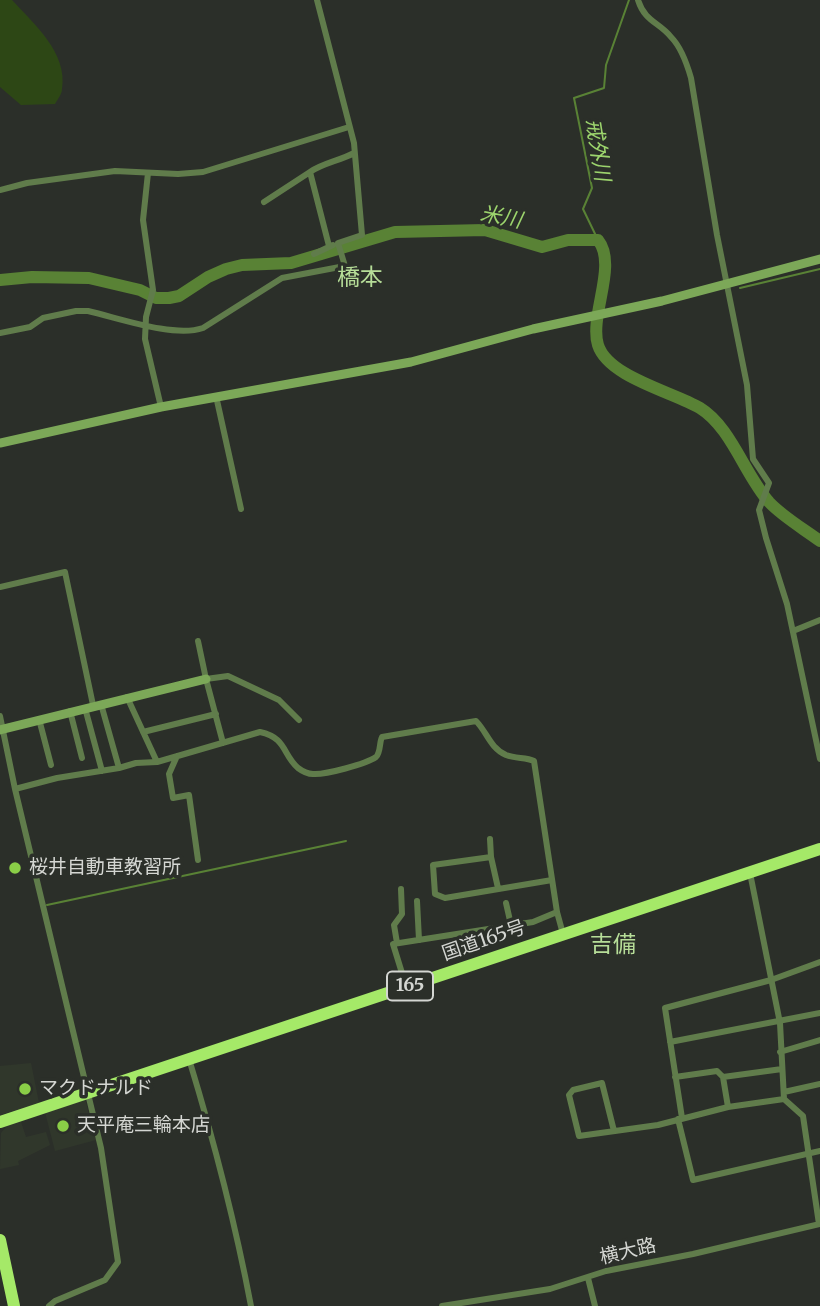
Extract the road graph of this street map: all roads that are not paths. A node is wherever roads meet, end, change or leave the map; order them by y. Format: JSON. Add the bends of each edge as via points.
{"nodes":[{"id":1,"x":317,"y":0,"type":"edge"},
{"id":2,"x":638,"y":0,"type":"edge"},
{"id":3,"x":349,"y":127,"type":"junction"},
{"id":4,"x":354,"y":153,"type":"junction"},
{"id":5,"x":310,"y":172,"type":"junction"},
{"id":6,"x":148,"y":173,"type":"junction"},
{"id":7,"x":0,"y":190,"type":"edge"},
{"id":8,"x":264,"y":202,"type":"dead end"},
{"id":9,"x":338,"y":243,"type":"junction"},
{"id":10,"x":329,"y":246,"type":"junction"},
{"id":11,"x":314,"y":254,"type":"dead end"},
{"id":12,"x":820,"y":259,"type":"edge"},
{"id":13,"x":728,"y":284,"type":"junction"},
{"id":14,"x":145,"y":324,"type":"junction"},
{"id":15,"x":0,"y":333,"type":"edge"},
{"id":16,"x":216,"y":396,"type":"junction"},
{"id":17,"x":161,"y":407,"type":"junction"},
{"id":18,"x":0,"y":443,"type":"edge"},
{"id":19,"x":241,"y":509,"type":"dead end"},
{"id":20,"x":0,"y":587,"type":"edge"},
{"id":21,"x":820,"y":620,"type":"edge"},
{"id":22,"x":793,"y":631,"type":"junction"},
{"id":23,"x":198,"y":641,"type":"dead end"},
{"id":24,"x":206,"y":678,"type":"junction"},
{"id":25,"x":127,"y":697,"type":"junction"},
{"id":26,"x":93,"y":705,"type":"junction"},
{"id":27,"x":70,"y":711,"type":"junction"},
{"id":28,"x":216,"y":714,"type":"junction"},
{"id":29,"x":0,"y":716,"type":"edge"},
{"id":30,"x":39,"y":719,"type":"junction"},
{"id":31,"x":299,"y":720,"type":"dead end"},
{"id":32,"x":1,"y":729,"type":"edge"},
{"id":33,"x":143,"y":732,"type":"junction"},
{"id":34,"x":223,"y":743,"type":"junction"},
{"id":35,"x":820,"y":754,"type":"edge"},
{"id":36,"x":177,"y":756,"type":"junction"},
{"id":37,"x":82,"y":758,"type":"dead end"},
{"id":38,"x":156,"y":762,"type":"junction"},
{"id":39,"x":51,"y":765,"type":"dead end"},
{"id":40,"x":119,"y":768,"type":"junction"},
{"id":41,"x":102,"y":771,"type":"junction"},
{"id":42,"x":15,"y":789,"type":"junction"},
{"id":43,"x":490,"y":839,"type":"dead end"},
{"id":44,"x":820,"y":849,"type":"edge"},
{"id":45,"x":491,"y":858,"type":"junction"},
{"id":46,"x":198,"y":860,"type":"dead end"},
{"id":47,"x":750,"y":873,"type":"junction"},
{"id":48,"x":552,"y":880,"type":"junction"},
{"id":49,"x":498,"y":888,"type":"junction"},
{"id":50,"x":401,"y":889,"type":"dead end"},
{"id":51,"x":417,"y":901,"type":"dead end"},
{"id":52,"x":506,"y":903,"type":"dead end"},
{"id":53,"x":557,"y":912,"type":"junction"},
{"id":54,"x":511,"y":925,"type":"junction"},
{"id":55,"x":563,"y":934,"type":"junction"},
{"id":56,"x":419,"y":940,"type":"junction"},
{"id":57,"x":397,"y":943,"type":"junction"},
{"id":58,"x":820,"y":962,"type":"edge"},
{"id":59,"x":771,"y":980,"type":"junction"},
{"id":60,"x":407,"y":987,"type":"junction"},
{"id":61,"x":820,"y":1013,"type":"edge"},
{"id":62,"x":779,"y":1023,"type":"junction"},
{"id":63,"x":820,"y":1040,"type":"edge"},
{"id":64,"x":670,"y":1042,"type":"junction"},
{"id":65,"x":780,"y":1052,"type":"junction"},
{"id":66,"x":189,"y":1059,"type":"junction"},
{"id":67,"x":782,"y":1069,"type":"junction"},
{"id":68,"x":675,"y":1077,"type":"junction"},
{"id":69,"x":723,"y":1077,"type":"junction"},
{"id":70,"x":820,"y":1084,"type":"edge"},
{"id":71,"x":87,"y":1093,"type":"junction"},
{"id":72,"x":784,"y":1096,"type":"junction"},
{"id":73,"x":728,"y":1107,"type":"junction"},
{"id":74,"x":680,"y":1119,"type":"junction"},
{"id":75,"x":0,"y":1122,"type":"edge"},
{"id":76,"x":614,"y":1131,"type":"junction"},
{"id":77,"x":820,"y":1151,"type":"edge"},
{"id":78,"x":808,"y":1154,"type":"junction"},
{"id":79,"x":820,"y":1224,"type":"edge"},
{"id":80,"x":0,"y":1240,"type":"edge"},
{"id":81,"x":588,"y":1278,"type":"junction"},
{"id":82,"x":14,"y":1306,"type":"edge"},
{"id":83,"x":49,"y":1306,"type":"edge"},
{"id":84,"x":251,"y":1306,"type":"edge"},
{"id":85,"x":442,"y":1306,"type":"edge"},
{"id":86,"x":595,"y":1306,"type":"edge"}],
"edges":[{"from":1,"to":3,"type":"street"},
{"from":2,"to":13,"type":"street","via":[[646,17],[671,36],[686,62]]},
{"from":3,"to":4,"type":"street"},
{"from":3,"to":6,"type":"street","via":[[203,172]]},
{"from":4,"to":5,"type":"street"},
{"from":4,"to":9,"type":"street","via":[[362,235]]},
{"from":5,"to":8,"type":"street"},
{"from":5,"to":10,"type":"street"},
{"from":6,"to":7,"type":"street","via":[[115,171]]},
{"from":6,"to":14,"type":"street","via":[[143,220],[153,290]]},
{"from":9,"to":10,"type":"street"},
{"from":9,"to":14,"type":"street","via":[[345,266],[282,278],[203,328],[193,331]]},
{"from":10,"to":11,"type":"street"},
{"from":12,"to":13,"type":"street"},
{"from":13,"to":16,"type":"street","via":[[411,362]]},
{"from":13,"to":22,"type":"street","via":[[747,385],[753,459],[769,483],[760,510]]},
{"from":14,"to":15,"type":"street","via":[[76,311]]},
{"from":14,"to":17,"type":"street"},
{"from":16,"to":17,"type":"street"},
{"from":16,"to":19,"type":"street"},
{"from":17,"to":18,"type":"street"},
{"from":20,"to":26,"type":"street","via":[[65,572]]},
{"from":21,"to":22,"type":"street"},
{"from":22,"to":35,"type":"street"},
{"from":23,"to":24,"type":"street"},
{"from":24,"to":25,"type":"street"},
{"from":24,"to":28,"type":"street"},
{"from":24,"to":31,"type":"street","via":[[228,676],[279,700]]},
{"from":25,"to":26,"type":"street"},
{"from":25,"to":33,"type":"street"},
{"from":26,"to":27,"type":"street"},
{"from":26,"to":40,"type":"street"},
{"from":26,"to":41,"type":"street"},
{"from":27,"to":30,"type":"street"},
{"from":27,"to":37,"type":"street"},
{"from":28,"to":33,"type":"street"},
{"from":28,"to":34,"type":"street"},
{"from":29,"to":32,"type":"street"},
{"from":30,"to":32,"type":"street"},
{"from":30,"to":39,"type":"street"},
{"from":32,"to":42,"type":"street"},
{"from":33,"to":38,"type":"street"},
{"from":34,"to":36,"type":"street"},
{"from":34,"to":48,"type":"street","via":[[260,732],[271,735],[298,768],[314,775],[375,757],[382,737],[476,721],[503,754],[534,761]]},
{"from":36,"to":38,"type":"street"},
{"from":36,"to":46,"type":"street","via":[[169,774],[173,798],[189,795]]},
{"from":38,"to":40,"type":"street"},
{"from":40,"to":41,"type":"street"},
{"from":41,"to":42,"type":"street"},
{"from":42,"to":71,"type":"street"},
{"from":43,"to":45,"type":"street"},
{"from":44,"to":47,"type":"highway","name":"国道165号","number":"165"},
{"from":45,"to":49,"type":"street"},
{"from":45,"to":49,"type":"street","via":[[433,865],[435,894],[445,898]]},
{"from":47,"to":55,"type":"highway","name":"国道165号","number":"165"},
{"from":47,"to":59,"type":"street"},
{"from":48,"to":49,"type":"street"},
{"from":48,"to":53,"type":"street"},
{"from":50,"to":57,"type":"street","via":[[401,914],[394,925]]},
{"from":51,"to":56,"type":"street"},
{"from":52,"to":54,"type":"street"},
{"from":53,"to":54,"type":"street"},
{"from":53,"to":55,"type":"street"},
{"from":54,"to":56,"type":"street"},
{"from":55,"to":60,"type":"highway","name":"国道165号","number":"165"},
{"from":56,"to":57,"type":"street"},
{"from":57,"to":60,"type":"street","via":[[393,944]]},
{"from":58,"to":59,"type":"street"},
{"from":59,"to":62,"type":"street"},
{"from":59,"to":64,"type":"street","via":[[665,1008]]},
{"from":60,"to":66,"type":"highway","name":"国道165号","number":"165"},
{"from":61,"to":62,"type":"street"},
{"from":62,"to":64,"type":"street"},
{"from":62,"to":65,"type":"street"},
{"from":63,"to":65,"type":"street"},
{"from":64,"to":68,"type":"street"},
{"from":65,"to":67,"type":"street"},
{"from":66,"to":71,"type":"highway","name":"国道165号","number":"165"},
{"from":66,"to":84,"type":"street"},
{"from":67,"to":69,"type":"street"},
{"from":67,"to":72,"type":"street"},
{"from":68,"to":69,"type":"street","via":[[717,1071]]},
{"from":68,"to":74,"type":"street"},
{"from":69,"to":73,"type":"street"},
{"from":70,"to":72,"type":"street"},
{"from":71,"to":75,"type":"highway","name":"国道165号","number":"165"},
{"from":71,"to":83,"type":"street","via":[[101,1148],[118,1262],[106,1280]]},
{"from":72,"to":73,"type":"street"},
{"from":72,"to":78,"type":"street","via":[[803,1116]]},
{"from":73,"to":74,"type":"street"},
{"from":74,"to":76,"type":"street"},
{"from":74,"to":78,"type":"street","via":[[693,1180]]},
{"from":76,"to":76,"type":"street","via":[[579,1136],[569,1095],[573,1090],[602,1083]]},
{"from":77,"to":78,"type":"street"},
{"from":78,"to":79,"type":"street"},
{"from":79,"to":81,"type":"street","name":"横大路"},
{"from":80,"to":82,"type":"highway"},
{"from":81,"to":85,"type":"street","name":"横大路","via":[[550,1289]]},
{"from":81,"to":86,"type":"street"}]}
